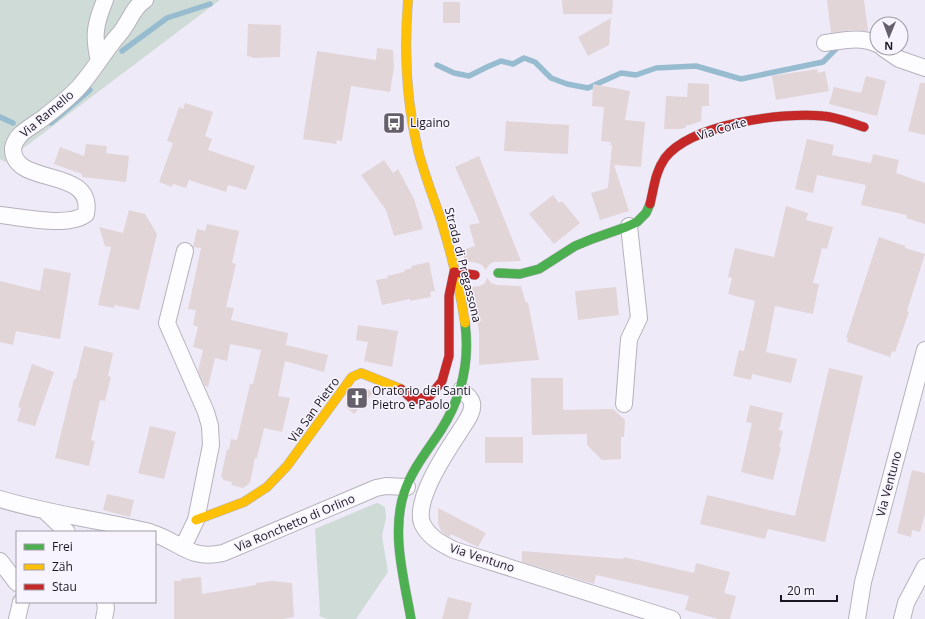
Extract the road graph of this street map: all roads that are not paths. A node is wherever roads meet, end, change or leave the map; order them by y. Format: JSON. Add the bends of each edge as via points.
{"nodes":[{"id":1,"x":105,"y":0,"type":"edge"},
{"id":2,"x":145,"y":0,"type":"edge"},
{"id":3,"x":408,"y":0,"type":"edge"},
{"id":4,"x":869,"y":41,"type":"edge"},
{"id":5,"x":825,"y":43,"type":"dead end"},
{"id":6,"x":895,"y":56,"type":"edge"},
{"id":7,"x":99,"y":61,"type":"junction"},
{"id":8,"x":925,"y":68,"type":"edge"},
{"id":9,"x":864,"y":127,"type":"dead end"},
{"id":10,"x":0,"y":215,"type":"edge"},
{"id":11,"x":629,"y":226,"type":"junction"},
{"id":12,"x":185,"y":251,"type":"dead end"},
{"id":13,"x":454,"y":272,"type":"junction"},
{"id":14,"x":498,"y":273,"type":"dead end"},
{"id":15,"x":475,"y":275,"type":"dead end"},
{"id":16,"x":925,"y":350,"type":"edge"},
{"id":17,"x":461,"y":390,"type":"junction"},
{"id":18,"x":624,"y":404,"type":"dead end"},
{"id":19,"x":407,"y":486,"type":"junction"},
{"id":20,"x":0,"y":499,"type":"edge"},
{"id":21,"x":46,"y":512,"type":"junction"},
{"id":22,"x":196,"y":520,"type":"junction"},
{"id":23,"x":66,"y":531,"type":"edge"},
{"id":24,"x":145,"y":531,"type":"edge"},
{"id":25,"x":156,"y":534,"type":"edge"},
{"id":26,"x":183,"y":547,"type":"junction"},
{"id":27,"x":0,"y":561,"type":"edge"},
{"id":28,"x":925,"y":567,"type":"edge"},
{"id":29,"x":16,"y":582,"type":"edge"},
{"id":30,"x":21,"y":603,"type":"edge"},
{"id":31,"x":105,"y":603,"type":"edge"},
{"id":32,"x":17,"y":619,"type":"edge"},
{"id":33,"x":104,"y":619,"type":"edge"},
{"id":34,"x":411,"y":619,"type":"edge"},
{"id":35,"x":672,"y":619,"type":"edge"},
{"id":36,"x":857,"y":619,"type":"edge"},
{"id":37,"x":902,"y":619,"type":"edge"}],
"edges":[{"from":1,"to":7,"type":"street","via":[[96,26],[95,45]]},
{"from":2,"to":7,"type":"street","name":"Via Ramello","via":[[131,14],[125,27]]},
{"from":3,"to":13,"type":"street","name":"Strada di Pregassona","via":[[405,60],[410,112],[424,172],[446,236]]},
{"from":4,"to":5,"type":"street","via":[[856,39]]},
{"from":6,"to":8,"type":"street"},
{"from":7,"to":10,"type":"street","name":"Via Ramello","via":[[80,86],[58,107],[20,135],[13,147],[17,161],[24,168],[57,178],[80,190],[87,206],[86,214],[76,220],[58,221]]},
{"from":9,"to":11,"type":"street","name":"Via Corte","via":[[836,119],[806,115],[777,116],[703,133],[680,144],[666,157],[658,172],[646,213]]},
{"from":11,"to":14,"type":"street","name":"Via Corte","via":[[573,247],[534,271],[520,274]]},
{"from":11,"to":18,"type":"street","via":[[639,318],[629,339]]},
{"from":12,"to":22,"type":"street","via":[[167,323],[210,426],[211,446]]},
{"from":13,"to":15,"type":"street"},
{"from":13,"to":17,"type":"street","name":"Strada di Pregassona","via":[[467,333],[466,371]]},
{"from":13,"to":22,"type":"street","name":"Via San Pietro","via":[[449,296],[449,356],[442,381],[430,396],[413,400],[402,390],[361,373],[352,377],[287,466],[267,487],[244,502]]},
{"from":16,"to":36,"type":"street","name":"Via Ventuno","via":[[864,582]]},
{"from":17,"to":19,"type":"street","name":"Strada di Pregassona","via":[[451,412],[418,463]]},
{"from":17,"to":35,"type":"street","name":"Via Ventuno","via":[[472,402],[470,413],[430,481],[424,496],[421,517],[428,533],[454,550]]},
{"from":19,"to":26,"type":"street","name":"Via Ronchetto di Orlino","via":[[376,488],[223,553],[199,555]]},
{"from":19,"to":34,"type":"street","name":"Strada di Pregassona","via":[[400,532]]},
{"from":20,"to":21,"type":"street"},
{"from":21,"to":23,"type":"street"},
{"from":21,"to":24,"type":"street"},
{"from":22,"to":26,"type":"street"},
{"from":25,"to":26,"type":"street","name":"Via Ronchetto di Orlino"},
{"from":27,"to":29,"type":"street"},
{"from":28,"to":37,"type":"street","via":[[906,604]]},
{"from":30,"to":32,"type":"street"},
{"from":31,"to":33,"type":"street"}]}
